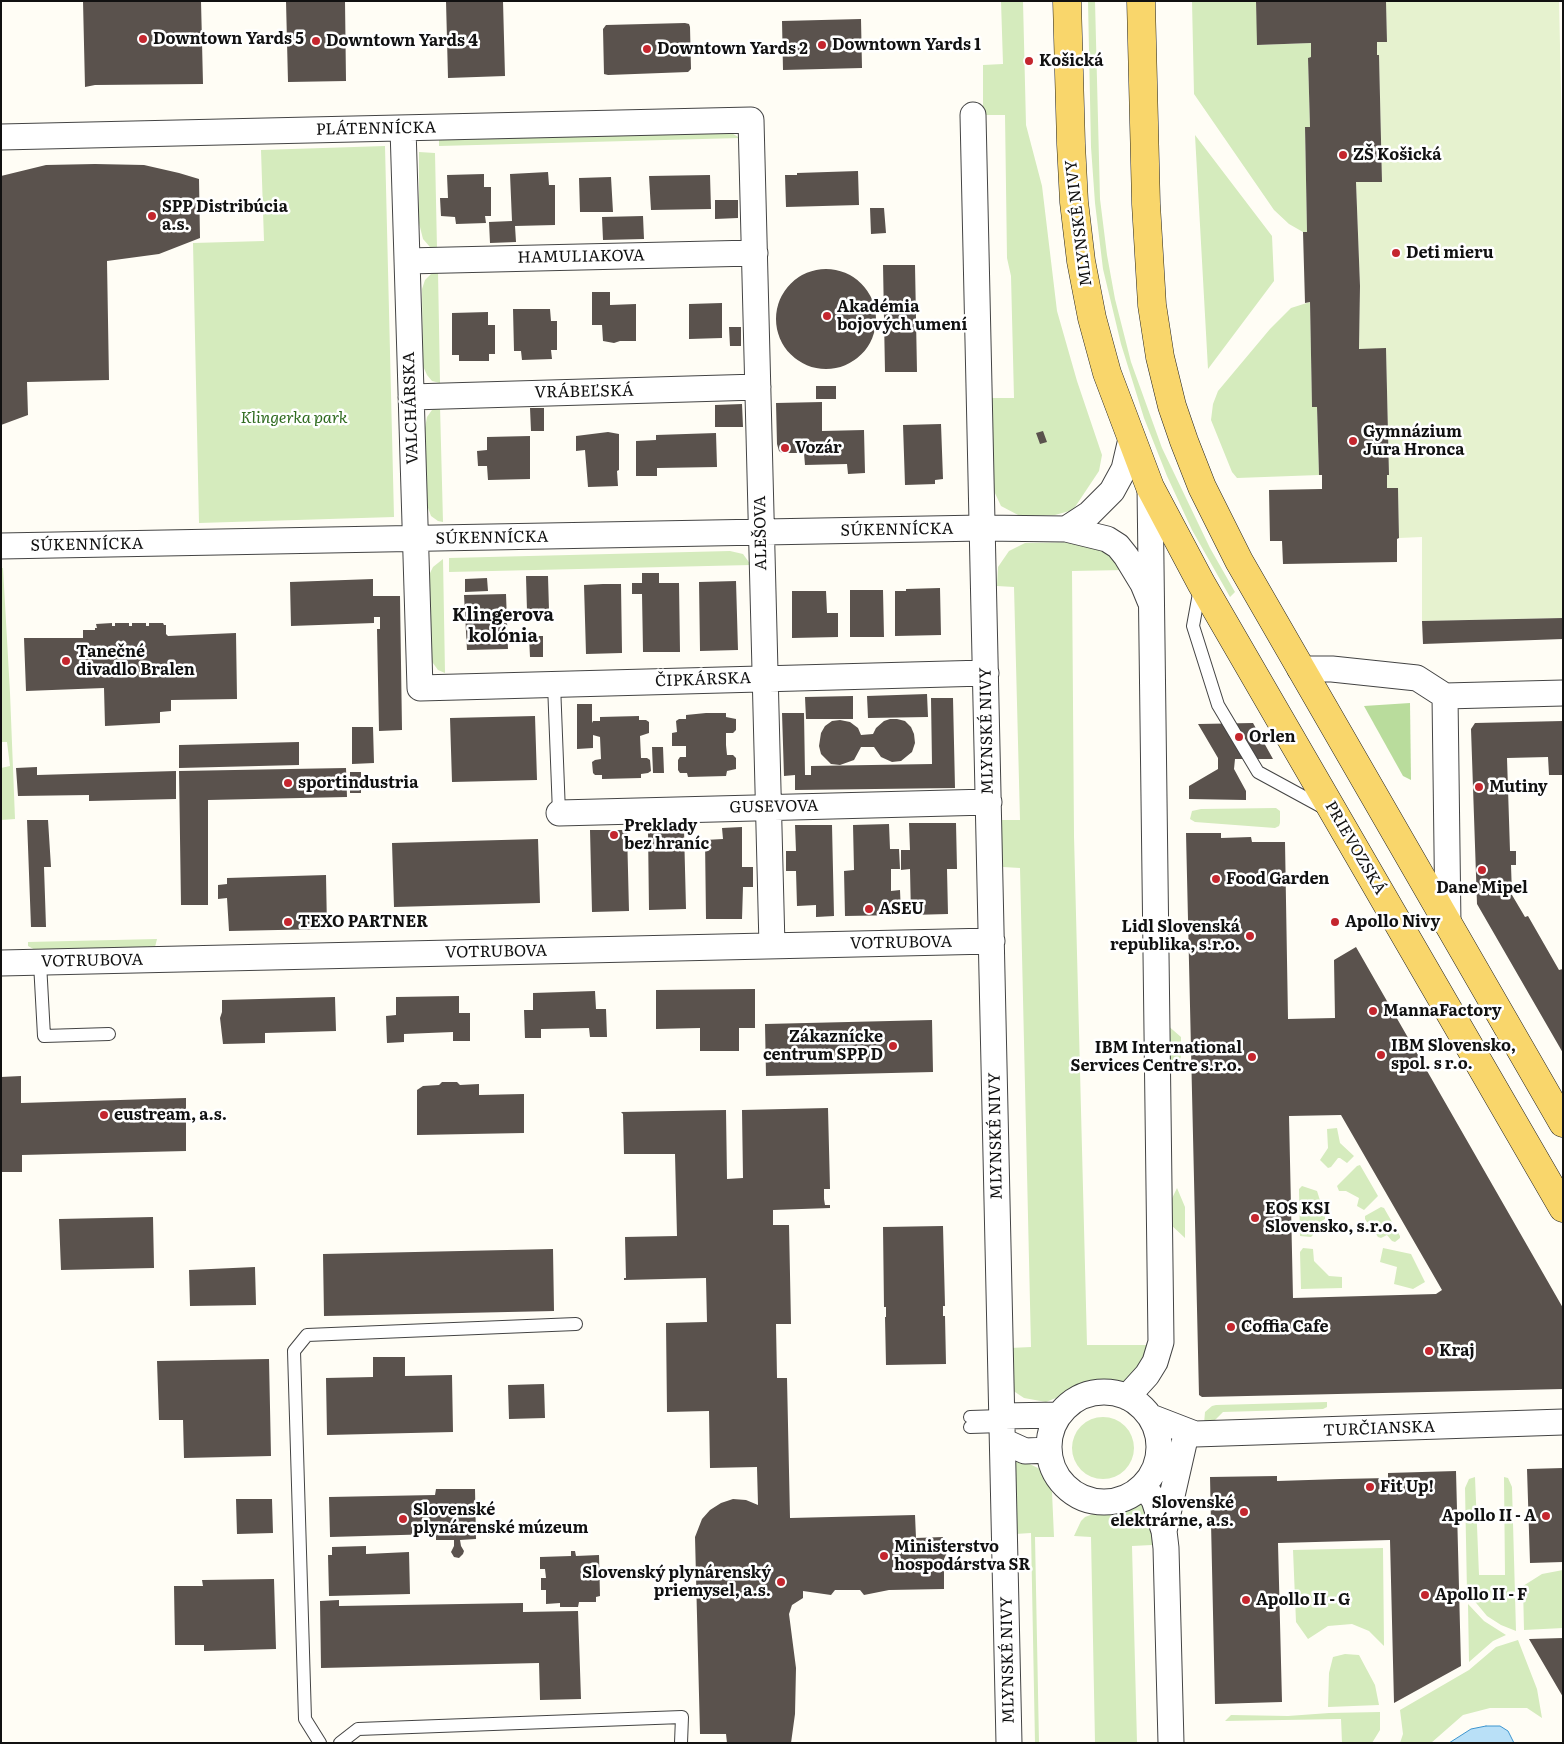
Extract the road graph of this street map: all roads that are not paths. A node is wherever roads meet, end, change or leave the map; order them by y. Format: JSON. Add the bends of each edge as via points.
{"nodes":[{"id":1,"x":1067,"y":1,"type":"edge"},
{"id":2,"x":1141,"y":1,"type":"edge"},
{"id":3,"x":973,"y":115,"type":"dead end"},
{"id":4,"x":751,"y":120,"type":"joint"},
{"id":5,"x":403,"y":128,"type":"junction"},
{"id":6,"x":1,"y":138,"type":"edge"},
{"id":7,"x":755,"y":253,"type":"junction"},
{"id":8,"x":408,"y":261,"type":"junction"},
{"id":9,"x":758,"y":387,"type":"junction"},
{"id":10,"x":411,"y":397,"type":"junction"},
{"id":11,"x":1131,"y":439,"type":"junction"},
{"id":12,"x":1150,"y":487,"type":"junction"},
{"id":13,"x":982,"y":528,"type":"junction"},
{"id":14,"x":1066,"y":529,"type":"junction"},
{"id":15,"x":762,"y":532,"type":"junction"},
{"id":16,"x":415,"y":539,"type":"junction"},
{"id":17,"x":1,"y":546,"type":"edge"},
{"id":18,"x":1201,"y":583,"type":"junction"},
{"id":19,"x":1150,"y":601,"type":"junction"},
{"id":20,"x":1300,"y":668,"type":"junction"},
{"id":21,"x":986,"y":673,"type":"junction"},
{"id":22,"x":765,"y":678,"type":"junction"},
{"id":23,"x":554,"y":684,"type":"junction"},
{"id":24,"x":420,"y":688,"type":"joint"},
{"id":25,"x":1563,"y":693,"type":"edge"},
{"id":26,"x":1445,"y":696,"type":"junction"},
{"id":27,"x":988,"y":802,"type":"junction"},
{"id":28,"x":768,"y":807,"type":"junction"},
{"id":29,"x":559,"y":813,"type":"joint"},
{"id":30,"x":1336,"y":815,"type":"junction"},
{"id":31,"x":1448,"y":925,"type":"junction"},
{"id":32,"x":992,"y":941,"type":"junction"},
{"id":33,"x":772,"y":946,"type":"junction"},
{"id":34,"x":1,"y":963,"type":"edge"},
{"id":35,"x":40,"y":963,"type":"junction"},
{"id":36,"x":109,"y":1034,"type":"dead end"},
{"id":37,"x":1556,"y":1094,"type":"edge"},
{"id":38,"x":1563,"y":1123,"type":"edge"},
{"id":39,"x":1563,"y":1208,"type":"edge"},
{"id":40,"x":576,"y":1324,"type":"dead end"},
{"id":41,"x":1127,"y":1397,"type":"junction"},
{"id":42,"x":1059,"y":1415,"type":"junction"},
{"id":43,"x":1150,"y":1417,"type":"junction"},
{"id":44,"x":970,"y":1422,"type":"dead end"},
{"id":45,"x":1563,"y":1422,"type":"edge"},
{"id":46,"x":1003,"y":1428,"type":"junction"},
{"id":47,"x":1189,"y":1439,"type":"junction"},
{"id":48,"x":1049,"y":1450,"type":"junction"},
{"id":49,"x":1149,"y":1478,"type":"junction"},
{"id":50,"x":1164,"y":1531,"type":"junction"},
{"id":51,"x":320,"y":1743,"type":"edge"},
{"id":52,"x":340,"y":1743,"type":"edge"},
{"id":53,"x":682,"y":1743,"type":"edge"},
{"id":54,"x":1010,"y":1743,"type":"edge"},
{"id":55,"x":1171,"y":1743,"type":"edge"}],
"edges":[{"from":1,"to":11,"type":"main road","name":"MLYNSKÉ NIVY","via":[[1071,154],[1081,261],[1102,354]]},
{"from":2,"to":20,"type":"main road","via":[[1146,204],[1152,305],[1160,357],[1172,406],[1202,487],[1239,561]]},
{"from":3,"to":13,"type":"street","name":"MLYNSKÉ NIVY"},
{"from":4,"to":5,"type":"street","name":"PLÁTENNÍCKA"},
{"from":4,"to":7,"type":"street","name":"ALEŠOVA"},
{"from":5,"to":6,"type":"street","name":"PLÁTENNÍCKA"},
{"from":5,"to":8,"type":"street","name":"VALCHÁRSKA"},
{"from":7,"to":8,"type":"street","name":"HAMULIAKOVA"},
{"from":7,"to":9,"type":"street","name":"ALEŠOVA"},
{"from":8,"to":10,"type":"street","name":"VALCHÁRSKA"},
{"from":9,"to":10,"type":"street","name":"VRÁBEĽSKÁ"},
{"from":9,"to":15,"type":"street","name":"ALEŠOVA"},
{"from":10,"to":16,"type":"street","name":"VALCHÁRSKA"},
{"from":11,"to":12,"type":"main road","name":"MLYNSKÉ NIVY"},
{"from":11,"to":14,"type":"street","via":[[1124,469],[1112,491],[1089,514]]},
{"from":12,"to":18,"type":"main road","name":"PRIEVOZSKÁ"},
{"from":12,"to":19,"type":"street","name":"MLYNSKÉ NIVY"},
{"from":13,"to":14,"type":"street","name":"MLYNSKÉ NIVY"},
{"from":13,"to":15,"type":"street","name":"SÚKENNÍCKA"},
{"from":13,"to":21,"type":"street","name":"MLYNSKÉ NIVY"},
{"from":14,"to":19,"type":"street","name":"MLYNSKÉ NIVY","via":[[1107,539],[1118,546]]},
{"from":15,"to":16,"type":"street","name":"SÚKENNÍCKA"},
{"from":15,"to":22,"type":"street","name":"ALEŠOVA"},
{"from":16,"to":17,"type":"street","name":"SÚKENNÍCKA"},
{"from":16,"to":24,"type":"street","name":"VALCHÁRSKA"},
{"from":18,"to":30,"type":"main road","name":"PRIEVOZSKÁ"},
{"from":18,"to":30,"type":"lane","via":[[1192,626],[1218,705],[1258,772]]},
{"from":19,"to":41,"type":"street","name":"MLYNSKÉ NIVY","via":[[1161,1342],[1148,1375]]},
{"from":20,"to":26,"type":"street","via":[[1417,678]]},
{"from":20,"to":31,"type":"main road"},
{"from":21,"to":22,"type":"street","name":"ČIPKÁRSKA"},
{"from":21,"to":27,"type":"street","name":"MLYNSKÉ NIVY"},
{"from":22,"to":23,"type":"street","name":"ČIPKÁRSKA"},
{"from":22,"to":28,"type":"street","name":"ALEŠOVA"},
{"from":23,"to":24,"type":"street","name":"ČIPKÁRSKA"},
{"from":23,"to":29,"type":"lane"},
{"from":25,"to":26,"type":"street"},
{"from":26,"to":31,"type":"street"},
{"from":27,"to":28,"type":"street","name":"GUSEVOVA"},
{"from":27,"to":32,"type":"street","name":"MLYNSKÉ NIVY"},
{"from":28,"to":29,"type":"street","name":"GUSEVOVA"},
{"from":28,"to":33,"type":"street","name":"ALEŠOVA"},
{"from":30,"to":39,"type":"main road","name":"PRIEVOZSKÁ"},
{"from":31,"to":37,"type":"main road"},
{"from":32,"to":33,"type":"street","name":"VOTRUBOVA"},
{"from":32,"to":46,"type":"street","name":"MLYNSKÉ NIVY"},
{"from":33,"to":35,"type":"street","name":"VOTRUBOVA"},
{"from":34,"to":35,"type":"street","name":"VOTRUBOVA"},
{"from":35,"to":36,"type":"lane","via":[[44,1036]]},
{"from":37,"to":38,"type":"main road"},
{"from":40,"to":51,"type":"lane","via":[[307,1335],[294,1352],[305,1719]]},
{"from":41,"to":42,"type":"street","via":[[1112,1392],[1089,1394],[1075,1400]]},
{"from":41,"to":43,"type":"street"},
{"from":42,"to":46,"type":"street"},
{"from":42,"to":48,"type":"street","via":[[1051,1432]]},
{"from":43,"to":47,"type":"street","name":"TURČIANSKA"},
{"from":43,"to":49,"type":"street","via":[[1159,1449]]},
{"from":44,"to":46,"type":"lane"},
{"from":45,"to":47,"type":"street","name":"TURČIANSKA"},
{"from":46,"to":48,"type":"street","via":[[1025,1451]]},
{"from":46,"to":54,"type":"street","name":"MLYNSKÉ NIVY"},
{"from":47,"to":49,"type":"street"},
{"from":47,"to":50,"type":"street"},
{"from":48,"to":49,"type":"street","via":[[1053,1470],[1061,1482],[1084,1499],[1116,1501],[1131,1496]]},
{"from":49,"to":50,"type":"street"},
{"from":50,"to":55,"type":"street"},
{"from":52,"to":53,"type":"lane","via":[[358,1729],[682,1717]]}]}
